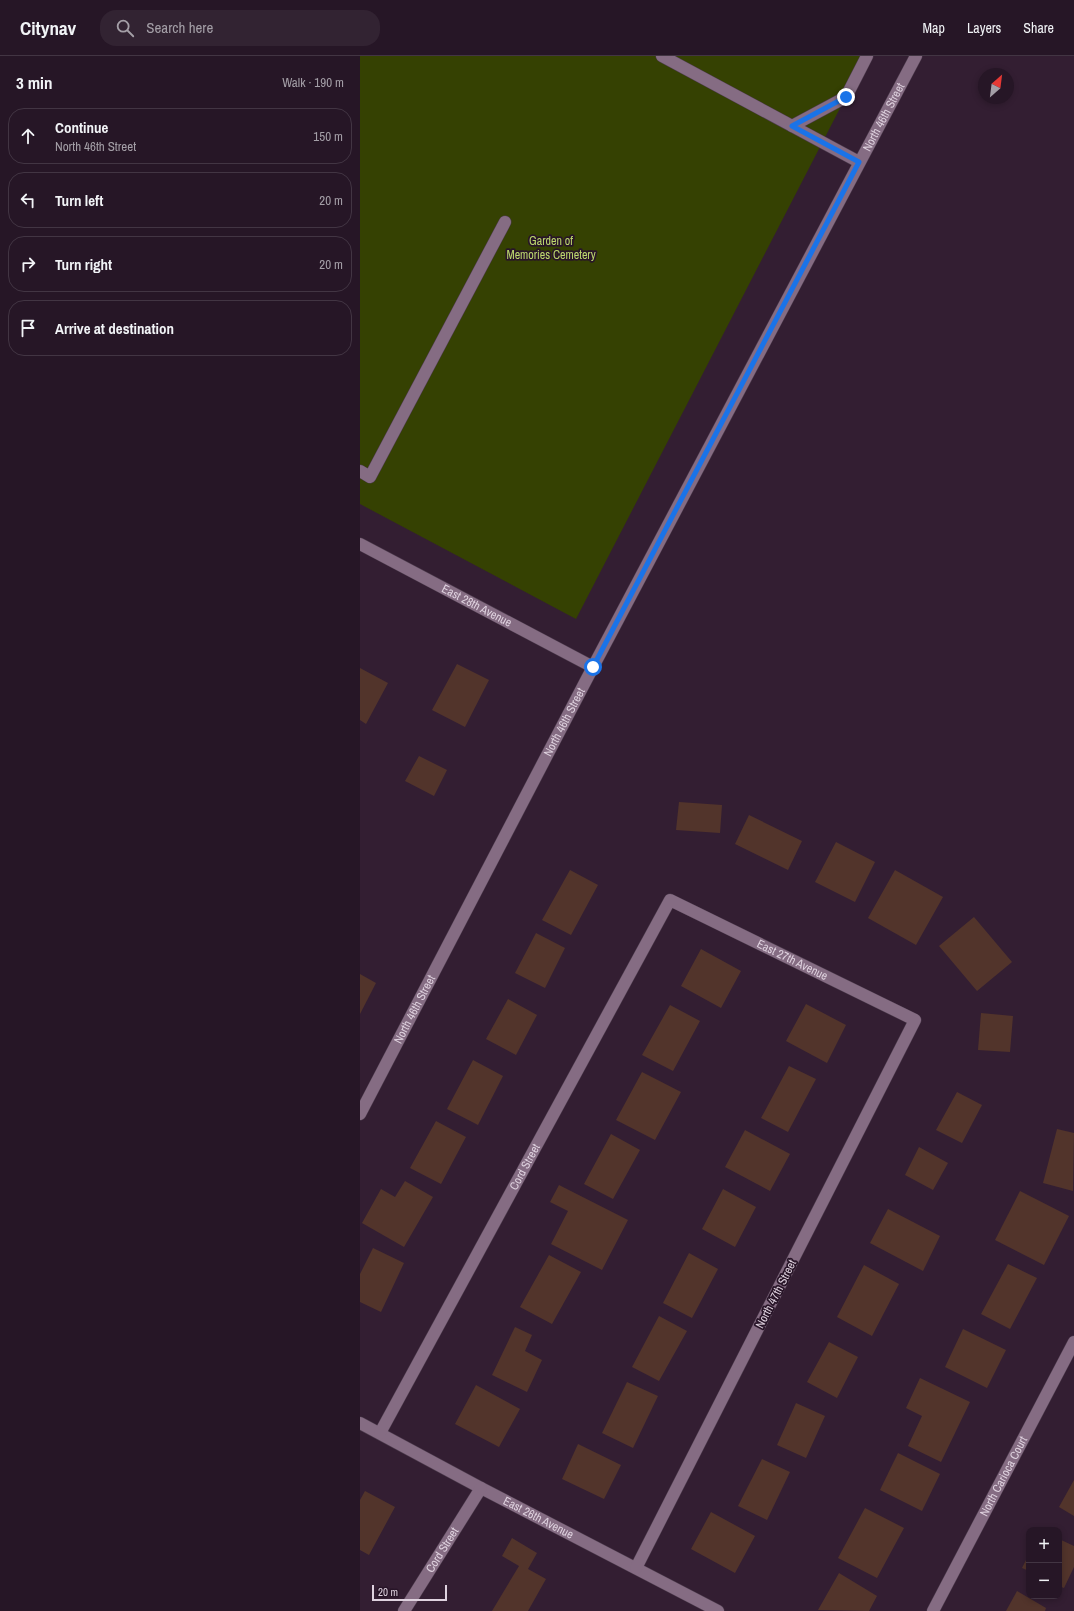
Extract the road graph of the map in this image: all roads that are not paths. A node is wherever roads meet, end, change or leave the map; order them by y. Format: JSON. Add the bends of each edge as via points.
{"nodes":[{"id":1,"x":662,"y":56,"type":"edge"},
{"id":2,"x":867,"y":56,"type":"edge"},
{"id":3,"x":916,"y":56,"type":"edge"},
{"id":4,"x":792,"y":126,"type":"junction"},
{"id":5,"x":859,"y":162,"type":"junction"},
{"id":6,"x":505,"y":222,"type":"dead end"},
{"id":7,"x":360,"y":471,"type":"edge"},
{"id":8,"x":360,"y":544,"type":"edge"},
{"id":9,"x":593,"y":667,"type":"junction"},
{"id":10,"x":670,"y":900,"type":"joint"},
{"id":11,"x":915,"y":1020,"type":"joint"},
{"id":12,"x":363,"y":1099,"type":"edge"},
{"id":13,"x":360,"y":1114,"type":"edge"},
{"id":14,"x":1074,"y":1342,"type":"edge"},
{"id":15,"x":360,"y":1423,"type":"edge"},
{"id":16,"x":380,"y":1433,"type":"junction"},
{"id":17,"x":481,"y":1488,"type":"junction"},
{"id":18,"x":636,"y":1568,"type":"junction"},
{"id":19,"x":404,"y":1611,"type":"edge"},
{"id":20,"x":718,"y":1611,"type":"edge"},
{"id":21,"x":933,"y":1611,"type":"edge"}],
"edges":[{"from":1,"to":4,"type":"street"},
{"from":2,"to":4,"type":"street","via":[[846,97]]},
{"from":3,"to":5,"type":"street","name":"North 46th Street"},
{"from":4,"to":5,"type":"street"},
{"from":5,"to":9,"type":"street","name":"North 46th Street"},
{"from":6,"to":7,"type":"street","via":[[370,477]]},
{"from":8,"to":9,"type":"street","name":"East 28th Avenue"},
{"from":9,"to":12,"type":"street","name":"North 46th Street"},
{"from":10,"to":11,"type":"street","name":"East 27th Avenue"},
{"from":10,"to":16,"type":"street","name":"Cord Street"},
{"from":11,"to":18,"type":"street","name":"North 47th Street"},
{"from":12,"to":13,"type":"street","name":"North 46th Street"},
{"from":14,"to":21,"type":"street","name":"North Carioca Court"},
{"from":15,"to":16,"type":"street","name":"East 26th Avenue"},
{"from":16,"to":17,"type":"street","name":"East 26th Avenue"},
{"from":17,"to":18,"type":"street","name":"East 26th Avenue"},
{"from":17,"to":19,"type":"street","name":"Cord Street"},
{"from":18,"to":20,"type":"street","name":"East 26th Avenue"}]}
